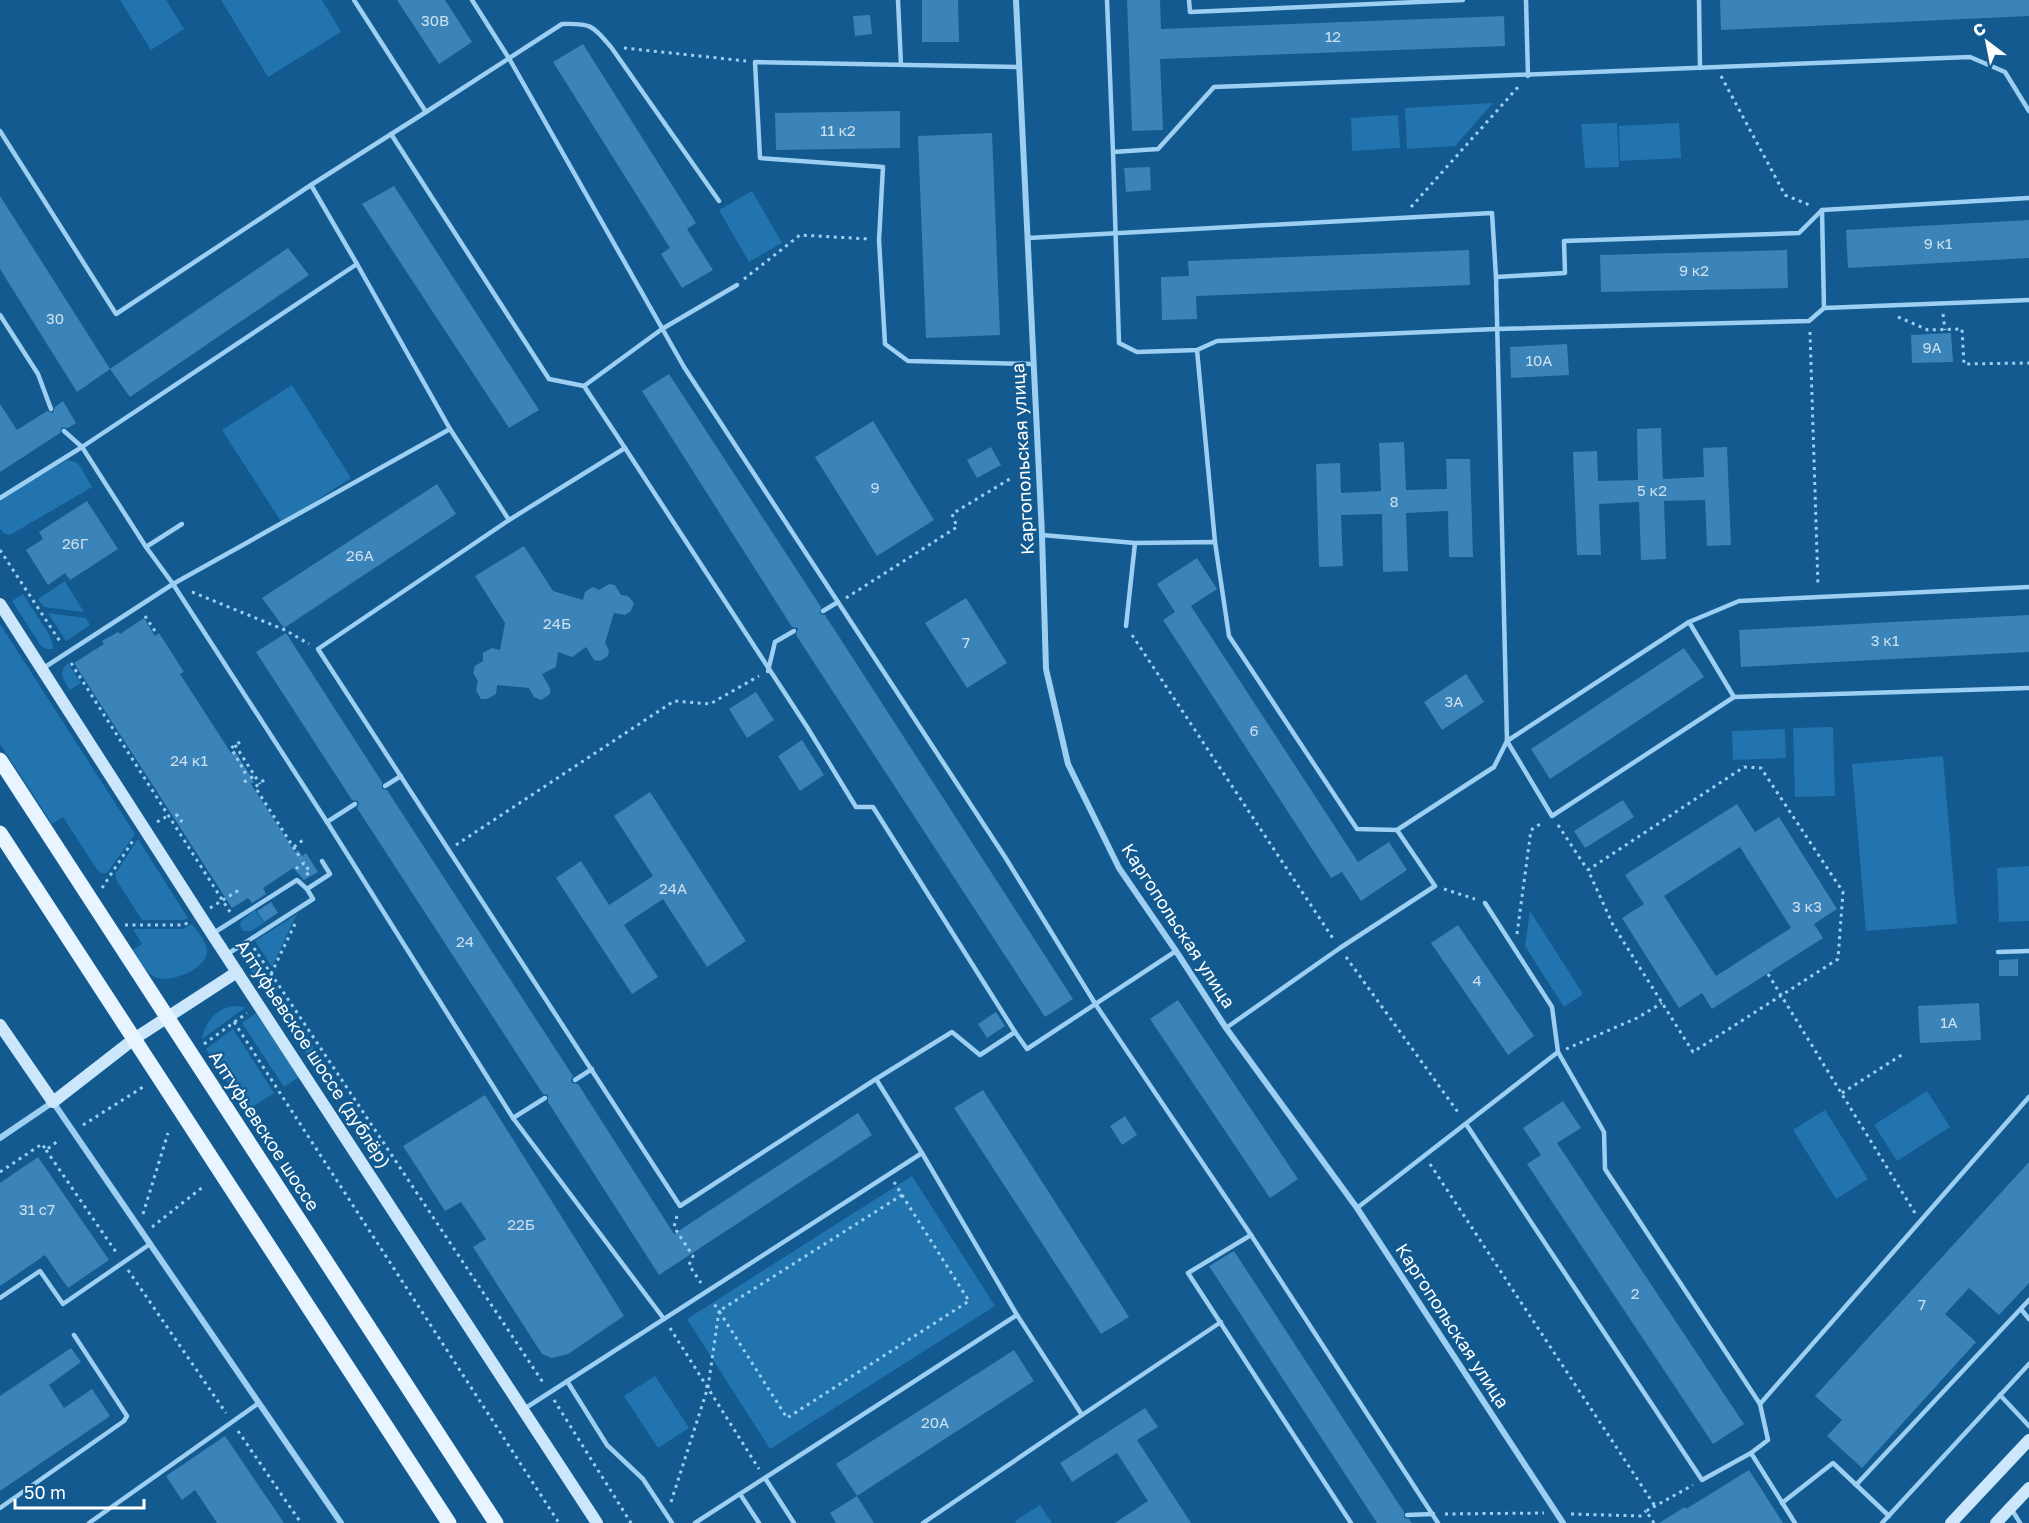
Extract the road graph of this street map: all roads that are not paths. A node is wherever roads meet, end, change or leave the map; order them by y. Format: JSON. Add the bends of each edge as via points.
{"nodes":[{"id":1,"x":354,"y":0,"type":"edge"},
{"id":2,"x":472,"y":0,"type":"edge"},
{"id":3,"x":898,"y":0,"type":"edge"},
{"id":4,"x":1016,"y":0,"type":"edge"},
{"id":5,"x":1107,"y":0,"type":"edge"},
{"id":6,"x":1189,"y":0,"type":"edge"},
{"id":7,"x":1463,"y":0,"type":"edge"},
{"id":8,"x":1526,"y":0,"type":"edge"},
{"id":9,"x":1699,"y":0,"type":"edge"},
{"id":10,"x":510,"y":60,"type":"junction"},
{"id":11,"x":901,"y":65,"type":"junction"},
{"id":12,"x":1019,"y":67,"type":"junction"},
{"id":13,"x":1700,"y":68,"type":"junction"},
{"id":14,"x":1528,"y":76,"type":"junction"},
{"id":15,"x":2029,"y":111,"type":"edge"},
{"id":16,"x":426,"y":112,"type":"junction"},
{"id":17,"x":0,"y":131,"type":"edge"},
{"id":18,"x":392,"y":134,"type":"junction"},
{"id":19,"x":1113,"y":152,"type":"junction"},
{"id":20,"x":311,"y":185,"type":"junction"},
{"id":21,"x":2029,"y":198,"type":"edge"},
{"id":22,"x":719,"y":201,"type":"dead end"},
{"id":23,"x":1822,"y":210,"type":"junction"},
{"id":24,"x":1117,"y":233,"type":"junction"},
{"id":25,"x":1028,"y":238,"type":"junction"},
{"id":26,"x":357,"y":264,"type":"junction"},
{"id":27,"x":1496,"y":278,"type":"junction"},
{"id":28,"x":737,"y":285,"type":"road end"},
{"id":29,"x":2029,"y":300,"type":"edge"},
{"id":30,"x":1824,"y":308,"type":"junction"},
{"id":31,"x":0,"y":315,"type":"edge"},
{"id":32,"x":662,"y":329,"type":"junction"},
{"id":33,"x":1496,"y":329,"type":"junction"},
{"id":34,"x":1197,"y":350,"type":"junction"},
{"id":35,"x":1033,"y":364,"type":"junction"},
{"id":36,"x":584,"y":386,"type":"junction"},
{"id":37,"x":51,"y":409,"type":"dead end"},
{"id":38,"x":450,"y":429,"type":"junction"},
{"id":39,"x":64,"y":430,"type":"dead end"},
{"id":40,"x":81,"y":447,"type":"junction"},
{"id":41,"x":625,"y":448,"type":"junction"},
{"id":42,"x":0,"y":498,"type":"edge"},
{"id":43,"x":509,"y":520,"type":"junction"},
{"id":44,"x":182,"y":524,"type":"dead end"},
{"id":45,"x":1042,"y":536,"type":"junction"},
{"id":46,"x":1215,"y":542,"type":"junction"},
{"id":47,"x":1136,"y":543,"type":"junction"},
{"id":48,"x":146,"y":547,"type":"junction"},
{"id":49,"x":173,"y":584,"type":"junction"},
{"id":50,"x":2029,"y":587,"type":"edge"},
{"id":51,"x":838,"y":602,"type":"junction"},
{"id":52,"x":0,"y":604,"type":"edge"},
{"id":53,"x":823,"y":611,"type":"dead end"},
{"id":54,"x":1689,"y":622,"type":"junction"},
{"id":55,"x":1126,"y":626,"type":"road end"},
{"id":56,"x":794,"y":631,"type":"dead end"},
{"id":57,"x":42,"y":669,"type":"junction"},
{"id":58,"x":768,"y":671,"type":"junction"},
{"id":59,"x":2029,"y":688,"type":"edge"},
{"id":60,"x":1734,"y":697,"type":"junction"},
{"id":61,"x":1507,"y":741,"type":"junction"},
{"id":62,"x":0,"y":760,"type":"edge"},
{"id":63,"x":401,"y":776,"type":"junction"},
{"id":64,"x":385,"y":786,"type":"dead end"},
{"id":65,"x":355,"y":804,"type":"dead end"},
{"id":66,"x":327,"y":822,"type":"junction"},
{"id":67,"x":1397,"y":830,"type":"junction"},
{"id":68,"x":0,"y":833,"type":"edge"},
{"id":69,"x":322,"y":861,"type":"dead end"},
{"id":70,"x":306,"y":889,"type":"junction"},
{"id":71,"x":1485,"y":903,"type":"road end"},
{"id":72,"x":212,"y":934,"type":"junction"},
{"id":73,"x":1176,"y":951,"type":"junction"},
{"id":74,"x":2029,"y":951,"type":"edge"},
{"id":75,"x":1998,"y":952,"type":"dead end"},
{"id":76,"x":226,"y":955,"type":"junction"},
{"id":77,"x":237,"y":972,"type":"junction"},
{"id":78,"x":1096,"y":1005,"type":"junction"},
{"id":79,"x":166,"y":1017,"type":"junction"},
{"id":80,"x":0,"y":1025,"type":"edge"},
{"id":81,"x":1226,"y":1028,"type":"junction"},
{"id":82,"x":1016,"y":1032,"type":"junction"},
{"id":83,"x":134,"y":1039,"type":"junction"},
{"id":84,"x":1558,"y":1052,"type":"junction"},
{"id":85,"x":592,"y":1069,"type":"junction"},
{"id":86,"x":876,"y":1079,"type":"junction"},
{"id":87,"x":575,"y":1080,"type":"dead end"},
{"id":88,"x":2029,"y":1097,"type":"edge"},
{"id":89,"x":545,"y":1098,"type":"dead end"},
{"id":90,"x":53,"y":1102,"type":"junction"},
{"id":91,"x":513,"y":1118,"type":"junction"},
{"id":92,"x":1466,"y":1124,"type":"junction"},
{"id":93,"x":0,"y":1138,"type":"edge"},
{"id":94,"x":922,"y":1153,"type":"junction"},
{"id":95,"x":1357,"y":1208,"type":"junction"},
{"id":96,"x":1251,"y":1235,"type":"junction"},
{"id":97,"x":150,"y":1244,"type":"junction"},
{"id":98,"x":0,"y":1298,"type":"edge"},
{"id":99,"x":2029,"y":1300,"type":"edge"},
{"id":100,"x":2021,"y":1309,"type":"junction"},
{"id":101,"x":1017,"y":1315,"type":"junction"},
{"id":102,"x":664,"y":1319,"type":"junction"},
{"id":103,"x":2029,"y":1319,"type":"edge"},
{"id":104,"x":1221,"y":1322,"type":"junction"},
{"id":105,"x":74,"y":1335,"type":"dead end"},
{"id":106,"x":2029,"y":1364,"type":"edge"},
{"id":107,"x":567,"y":1382,"type":"junction"},
{"id":108,"x":2000,"y":1395,"type":"junction"},
{"id":109,"x":259,"y":1403,"type":"junction"},
{"id":110,"x":1760,"y":1404,"type":"junction"},
{"id":111,"x":524,"y":1409,"type":"junction"},
{"id":112,"x":1082,"y":1415,"type":"junction"},
{"id":113,"x":2029,"y":1426,"type":"edge"},
{"id":114,"x":2029,"y":1440,"type":"edge"},
{"id":115,"x":1751,"y":1453,"type":"junction"},
{"id":116,"x":765,"y":1478,"type":"junction"},
{"id":117,"x":1856,"y":1485,"type":"junction"},
{"id":118,"x":2029,"y":1488,"type":"edge"},
{"id":119,"x":740,"y":1494,"type":"junction"},
{"id":120,"x":1782,"y":1503,"type":"junction"},
{"id":121,"x":0,"y":1508,"type":"edge"},
{"id":122,"x":2010,"y":1508,"type":"junction"},
{"id":123,"x":1433,"y":1514,"type":"junction"},
{"id":124,"x":1407,"y":1515,"type":"dead end"},
{"id":125,"x":1889,"y":1516,"type":"junction"},
{"id":126,"x":89,"y":1523,"type":"edge"},
{"id":127,"x":341,"y":1523,"type":"edge"},
{"id":128,"x":449,"y":1523,"type":"edge"},
{"id":129,"x":496,"y":1523,"type":"edge"},
{"id":130,"x":597,"y":1523,"type":"edge"},
{"id":131,"x":672,"y":1523,"type":"edge"},
{"id":132,"x":695,"y":1523,"type":"edge"},
{"id":133,"x":759,"y":1523,"type":"edge"},
{"id":134,"x":794,"y":1523,"type":"edge"},
{"id":135,"x":923,"y":1523,"type":"edge"},
{"id":136,"x":1351,"y":1523,"type":"edge"},
{"id":137,"x":1438,"y":1523,"type":"edge"},
{"id":138,"x":1563,"y":1523,"type":"edge"},
{"id":139,"x":1795,"y":1523,"type":"edge"},
{"id":140,"x":1881,"y":1523,"type":"edge"},
{"id":141,"x":1951,"y":1523,"type":"edge"},
{"id":142,"x":1996,"y":1523,"type":"edge"},
{"id":143,"x":2020,"y":1523,"type":"edge"}],
"edges":[{"from":1,"to":16,"type":"lane"},
{"from":2,"to":10,"type":"lane"},
{"from":3,"to":11,"type":"lane"},
{"from":4,"to":12,"type":"street","name":"Каргопольская улица"},
{"from":5,"to":19,"type":"lane"},
{"from":6,"to":7,"type":"lane","via":[[1190,12]]},
{"from":8,"to":14,"type":"lane"},
{"from":9,"to":13,"type":"lane"},
{"from":10,"to":16,"type":"lane"},
{"from":10,"to":22,"type":"lane","via":[[562,24],[585,24],[596,30]]},
{"from":10,"to":32,"type":"lane"},
{"from":11,"to":12,"type":"lane"},
{"from":11,"to":35,"type":"lane","via":[[755,62],[760,158],[883,167],[879,240],[885,344],[908,361]]},
{"from":12,"to":25,"type":"street","name":"Каргопольская улица"},
{"from":13,"to":14,"type":"lane"},
{"from":13,"to":15,"type":"lane","via":[[1970,57],[2005,72]]},
{"from":14,"to":19,"type":"lane","via":[[1214,87],[1158,149]]},
{"from":16,"to":18,"type":"lane"},
{"from":17,"to":20,"type":"lane","via":[[116,314]]},
{"from":18,"to":20,"type":"lane"},
{"from":18,"to":36,"type":"lane","via":[[549,379]]},
{"from":19,"to":24,"type":"lane"},
{"from":20,"to":26,"type":"lane"},
{"from":21,"to":23,"type":"lane"},
{"from":23,"to":27,"type":"lane","via":[[1799,234],[1564,241],[1565,273]]},
{"from":23,"to":30,"type":"lane"},
{"from":24,"to":25,"type":"lane"},
{"from":24,"to":27,"type":"lane","via":[[1492,213]]},
{"from":24,"to":34,"type":"lane","via":[[1119,343],[1137,352]]},
{"from":25,"to":35,"type":"street","name":"Каргопольская улица"},
{"from":26,"to":38,"type":"lane"},
{"from":26,"to":40,"type":"lane"},
{"from":27,"to":33,"type":"lane"},
{"from":28,"to":32,"type":"lane"},
{"from":29,"to":30,"type":"lane"},
{"from":30,"to":33,"type":"lane","via":[[1809,321]]},
{"from":31,"to":37,"type":"lane","via":[[38,374]]},
{"from":32,"to":36,"type":"lane"},
{"from":32,"to":51,"type":"lane"},
{"from":33,"to":34,"type":"lane","via":[[1217,341]]},
{"from":33,"to":61,"type":"lane"},
{"from":34,"to":46,"type":"lane"},
{"from":35,"to":45,"type":"street","name":"Каргопольская улица"},
{"from":36,"to":41,"type":"lane"},
{"from":38,"to":43,"type":"lane"},
{"from":38,"to":49,"type":"lane"},
{"from":39,"to":40,"type":"lane"},
{"from":40,"to":42,"type":"lane"},
{"from":40,"to":48,"type":"lane"},
{"from":41,"to":43,"type":"lane"},
{"from":41,"to":58,"type":"lane"},
{"from":43,"to":63,"type":"lane","via":[[318,649]]},
{"from":44,"to":48,"type":"lane"},
{"from":45,"to":47,"type":"lane"},
{"from":45,"to":73,"type":"street","name":"Каргопольская улица","via":[[1046,669],[1068,764],[1119,868]]},
{"from":46,"to":47,"type":"lane"},
{"from":46,"to":67,"type":"lane","via":[[1230,636],[1357,829]]},
{"from":47,"to":55,"type":"lane"},
{"from":48,"to":49,"type":"lane"},
{"from":49,"to":57,"type":"lane"},
{"from":49,"to":66,"type":"lane"},
{"from":50,"to":54,"type":"lane","via":[[1739,601]]},
{"from":51,"to":53,"type":"lane"},
{"from":51,"to":78,"type":"lane","via":[[1005,857]]},
{"from":52,"to":57,"type":"main road","name":"Алтуфьевское шоссе (дублёр)"},
{"from":54,"to":60,"type":"lane"},
{"from":54,"to":61,"type":"lane"},
{"from":56,"to":58,"type":"lane","via":[[775,642]]},
{"from":57,"to":72,"type":"main road","name":"Алтуфьевское шоссе (дублёр)"},
{"from":58,"to":82,"type":"lane","via":[[856,807],[873,807]]},
{"from":59,"to":60,"type":"lane"},
{"from":60,"to":61,"type":"lane","via":[[1552,816]]},
{"from":61,"to":67,"type":"lane","via":[[1494,767]]},
{"from":62,"to":79,"type":"main road","name":"Алтуфьевское шоссе"},
{"from":63,"to":64,"type":"lane"},
{"from":63,"to":85,"type":"lane"},
{"from":65,"to":66,"type":"lane"},
{"from":66,"to":91,"type":"lane"},
{"from":67,"to":81,"type":"lane","via":[[1435,885]]},
{"from":68,"to":83,"type":"main road"},
{"from":69,"to":70,"type":"lane","via":[[330,874]]},
{"from":70,"to":72,"type":"lane","via":[[297,880]]},
{"from":70,"to":76,"type":"lane","via":[[313,899]]},
{"from":71,"to":84,"type":"lane","via":[[1552,1007]]},
{"from":72,"to":76,"type":"main road","name":"Алтуфьевское шоссе (дублёр)"},
{"from":73,"to":78,"type":"lane"},
{"from":73,"to":81,"type":"street","name":"Каргопольская улица"},
{"from":74,"to":75,"type":"lane"},
{"from":76,"to":77,"type":"main road","name":"Алтуфьевское шоссе (дублёр)"},
{"from":77,"to":79,"type":"main road"},
{"from":77,"to":111,"type":"main road","name":"Алтуфьевское шоссе (дублёр)"},
{"from":78,"to":82,"type":"lane","via":[[1028,1049]]},
{"from":78,"to":96,"type":"lane"},
{"from":79,"to":83,"type":"main road"},
{"from":79,"to":129,"type":"main road","name":"Алтуфьевское шоссе"},
{"from":80,"to":90,"type":"main road"},
{"from":81,"to":95,"type":"street","name":"Каргопольская улица"},
{"from":82,"to":86,"type":"lane","via":[[980,1055],[952,1032]]},
{"from":83,"to":90,"type":"main road"},
{"from":83,"to":128,"type":"main road"},
{"from":84,"to":92,"type":"lane"},
{"from":84,"to":110,"type":"lane","via":[[1604,1132],[1605,1169]]},
{"from":85,"to":86,"type":"lane","via":[[680,1206]]},
{"from":85,"to":87,"type":"lane"},
{"from":86,"to":94,"type":"lane"},
{"from":88,"to":110,"type":"lane"},
{"from":89,"to":91,"type":"lane"},
{"from":90,"to":93,"type":"street"},
{"from":90,"to":97,"type":"street"},
{"from":91,"to":102,"type":"lane"},
{"from":92,"to":95,"type":"lane"},
{"from":92,"to":115,"type":"lane","via":[[1702,1480]]},
{"from":94,"to":101,"type":"lane"},
{"from":94,"to":102,"type":"lane"},
{"from":95,"to":138,"type":"street","name":"Каргопольская улица"},
{"from":96,"to":104,"type":"lane","via":[[1188,1273]]},
{"from":96,"to":123,"type":"lane"},
{"from":97,"to":98,"type":"lane","via":[[63,1304],[40,1271]]},
{"from":97,"to":109,"type":"street"},
{"from":99,"to":100,"type":"lane"},
{"from":100,"to":103,"type":"lane"},
{"from":100,"to":117,"type":"lane"},
{"from":101,"to":112,"type":"lane"},
{"from":101,"to":116,"type":"lane"},
{"from":102,"to":107,"type":"lane"},
{"from":104,"to":112,"type":"lane"},
{"from":104,"to":136,"type":"lane"},
{"from":105,"to":121,"type":"lane","via":[[127,1416]]},
{"from":106,"to":108,"type":"lane"},
{"from":107,"to":111,"type":"lane"},
{"from":107,"to":131,"type":"lane","via":[[607,1446],[643,1479]]},
{"from":108,"to":113,"type":"lane"},
{"from":108,"to":125,"type":"lane"},
{"from":109,"to":126,"type":"lane"},
{"from":109,"to":127,"type":"street"},
{"from":110,"to":115,"type":"lane","via":[[1768,1440]]},
{"from":111,"to":130,"type":"main road","name":"Алтуфьевское шоссе (дублёр)"},
{"from":112,"to":135,"type":"lane"},
{"from":114,"to":141,"type":"main road"},
{"from":115,"to":120,"type":"lane"},
{"from":116,"to":119,"type":"lane"},
{"from":116,"to":134,"type":"lane"},
{"from":117,"to":120,"type":"lane","via":[[1833,1463]]},
{"from":117,"to":125,"type":"lane"},
{"from":118,"to":122,"type":"main road"},
{"from":119,"to":132,"type":"lane"},
{"from":119,"to":133,"type":"lane"},
{"from":120,"to":139,"type":"lane"},
{"from":122,"to":142,"type":"main road"},
{"from":122,"to":143,"type":"lane"},
{"from":123,"to":124,"type":"lane"},
{"from":123,"to":137,"type":"lane"},
{"from":125,"to":140,"type":"lane"}]}
